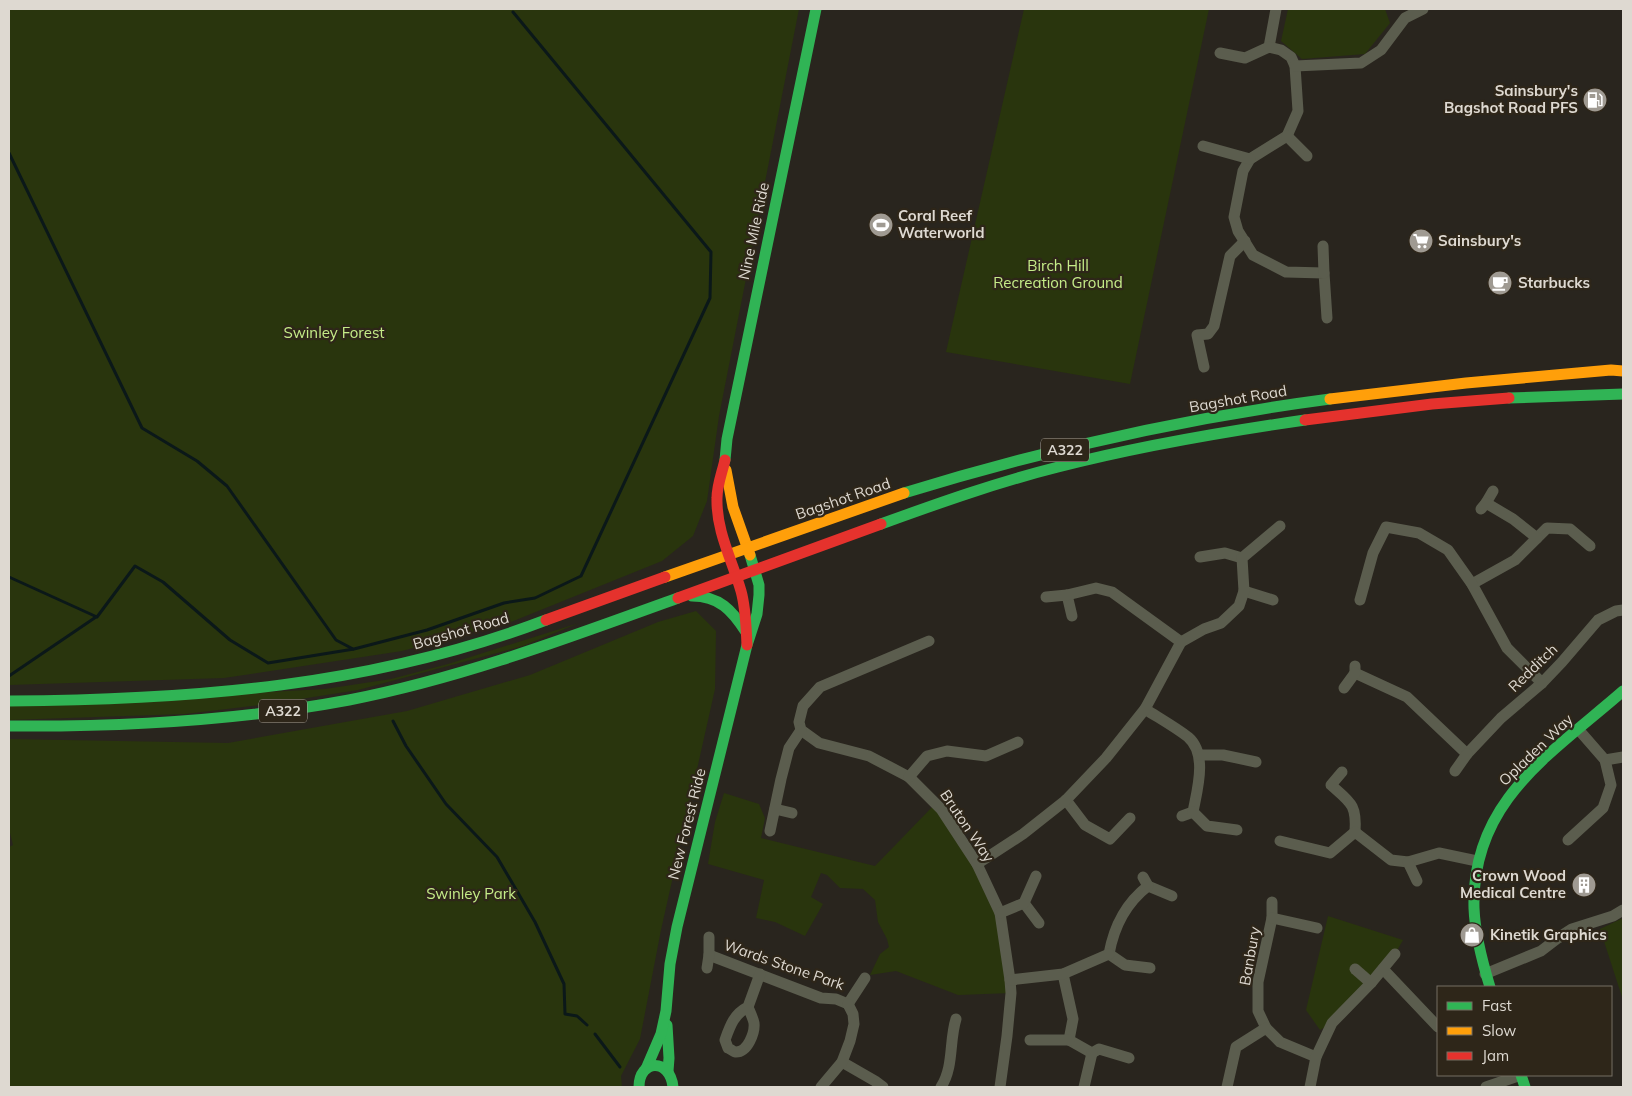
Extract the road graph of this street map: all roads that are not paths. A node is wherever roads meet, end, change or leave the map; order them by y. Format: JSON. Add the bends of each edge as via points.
{"nodes":[{"id":1,"x":816,"y":9,"type":"edge"},
{"id":2,"x":1276,"y":9,"type":"edge"},
{"id":3,"x":1423,"y":9,"type":"edge"},
{"id":4,"x":1269,"y":47,"type":"junction"},
{"id":5,"x":1220,"y":53,"type":"dead end"},
{"id":6,"x":1295,"y":66,"type":"junction"},
{"id":7,"x":1287,"y":136,"type":"junction"},
{"id":8,"x":1203,"y":146,"type":"dead end"},
{"id":9,"x":1307,"y":156,"type":"dead end"},
{"id":10,"x":1250,"y":159,"type":"junction"},
{"id":11,"x":1245,"y":241,"type":"junction"},
{"id":12,"x":1323,"y":246,"type":"dead end"},
{"id":13,"x":1324,"y":273,"type":"junction"},
{"id":14,"x":1327,"y":318,"type":"dead end"},
{"id":15,"x":1623,"y":366,"type":"edge"},
{"id":16,"x":1204,"y":367,"type":"dead end"},
{"id":17,"x":1617,"y":370,"type":"edge"},
{"id":18,"x":1622,"y":395,"type":"edge"},
{"id":19,"x":725,"y":460,"type":"junction"},
{"id":20,"x":1492,"y":491,"type":"dead end"},
{"id":21,"x":1280,"y":526,"type":"dead end"},
{"id":22,"x":1537,"y":538,"type":"junction"},
{"id":23,"x":1590,"y":546,"type":"dead end"},
{"id":24,"x":747,"y":548,"type":"junction"},
{"id":25,"x":1200,"y":557,"type":"dead end"},
{"id":26,"x":1242,"y":558,"type":"junction"},
{"id":27,"x":731,"y":564,"type":"junction"},
{"id":28,"x":754,"y":566,"type":"junction"},
{"id":29,"x":689,"y":582,"type":"dead end"},
{"id":30,"x":1472,"y":584,"type":"junction"},
{"id":31,"x":1244,"y":591,"type":"junction"},
{"id":32,"x":1066,"y":595,"type":"junction"},
{"id":33,"x":685,"y":596,"type":"junction"},
{"id":34,"x":1046,"y":597,"type":"dead end"},
{"id":35,"x":1273,"y":600,"type":"dead end"},
{"id":36,"x":1360,"y":600,"type":"dead end"},
{"id":37,"x":1623,"y":610,"type":"edge"},
{"id":38,"x":589,"y":616,"type":"dead end"},
{"id":39,"x":1072,"y":616,"type":"dead end"},
{"id":40,"x":747,"y":633,"type":"junction"},
{"id":41,"x":491,"y":640,"type":"junction"},
{"id":42,"x":929,"y":641,"type":"dead end"},
{"id":43,"x":1181,"y":642,"type":"junction"},
{"id":44,"x":747,"y":646,"type":"junction"},
{"id":45,"x":1542,"y":683,"type":"junction"},
{"id":46,"x":1344,"y":688,"type":"dead end"},
{"id":47,"x":1623,"y":691,"type":"edge"},
{"id":48,"x":9,"y":701,"type":"edge"},
{"id":49,"x":1145,"y":709,"type":"junction"},
{"id":50,"x":9,"y":726,"type":"edge"},
{"id":51,"x":1578,"y":728,"type":"junction"},
{"id":52,"x":801,"y":730,"type":"junction"},
{"id":53,"x":1018,"y":742,"type":"dead end"},
{"id":54,"x":1467,"y":754,"type":"junction"},
{"id":55,"x":1199,"y":755,"type":"junction"},
{"id":56,"x":1623,"y":757,"type":"edge"},
{"id":57,"x":1605,"y":760,"type":"junction"},
{"id":58,"x":1256,"y":762,"type":"dead end"},
{"id":59,"x":1455,"y":771,"type":"dead end"},
{"id":60,"x":1342,"y":772,"type":"dead end"},
{"id":61,"x":909,"y":777,"type":"junction"},
{"id":62,"x":1066,"y":800,"type":"junction"},
{"id":63,"x":775,"y":809,"type":"junction"},
{"id":64,"x":792,"y":813,"type":"dead end"},
{"id":65,"x":1130,"y":818,"type":"dead end"},
{"id":66,"x":770,"y":830,"type":"dead end"},
{"id":67,"x":1237,"y":830,"type":"dead end"},
{"id":68,"x":1355,"y":832,"type":"junction"},
{"id":69,"x":1568,"y":840,"type":"dead end"},
{"id":70,"x":1280,"y":841,"type":"dead end"},
{"id":71,"x":1477,"y":861,"type":"junction"},
{"id":72,"x":1408,"y":862,"type":"junction"},
{"id":73,"x":977,"y":864,"type":"junction"},
{"id":74,"x":1036,"y":876,"type":"dead end"},
{"id":75,"x":1417,"y":881,"type":"dead end"},
{"id":76,"x":1172,"y":896,"type":"dead end"},
{"id":77,"x":1272,"y":902,"type":"dead end"},
{"id":78,"x":1024,"y":903,"type":"junction"},
{"id":79,"x":1623,"y":910,"type":"edge"},
{"id":80,"x":1000,"y":913,"type":"junction"},
{"id":81,"x":1272,"y":918,"type":"junction"},
{"id":82,"x":1039,"y":923,"type":"dead end"},
{"id":83,"x":1317,"y":928,"type":"dead end"},
{"id":84,"x":709,"y":937,"type":"dead end"},
{"id":85,"x":1109,"y":954,"type":"junction"},
{"id":86,"x":1395,"y":954,"type":"dead end"},
{"id":87,"x":709,"y":955,"type":"junction"},
{"id":88,"x":707,"y":968,"type":"dead end"},
{"id":89,"x":1150,"y":968,"type":"dead end"},
{"id":90,"x":1383,"y":968,"type":"junction"},
{"id":91,"x":1355,"y":969,"type":"dead end"},
{"id":92,"x":760,"y":974,"type":"junction"},
{"id":93,"x":1063,"y":974,"type":"junction"},
{"id":94,"x":1485,"y":974,"type":"junction"},
{"id":95,"x":866,"y":978,"type":"dead end"},
{"id":96,"x":1010,"y":980,"type":"junction"},
{"id":97,"x":1371,"y":983,"type":"junction"},
{"id":98,"x":1490,"y":986,"type":"edge"},
{"id":99,"x":848,"y":1004,"type":"junction"},
{"id":100,"x":748,"y":1007,"type":"dead end"},
{"id":101,"x":666,"y":1011,"type":"junction"},
{"id":102,"x":956,"y":1019,"type":"dead end"},
{"id":103,"x":1431,"y":1024,"type":"edge"},
{"id":104,"x":1266,"y":1028,"type":"junction"},
{"id":105,"x":1030,"y":1040,"type":"dead end"},
{"id":106,"x":1069,"y":1040,"type":"junction"},
{"id":107,"x":1092,"y":1053,"type":"junction"},
{"id":108,"x":1316,"y":1057,"type":"junction"},
{"id":109,"x":1129,"y":1058,"type":"dead end"},
{"id":110,"x":842,"y":1062,"type":"junction"},
{"id":111,"x":646,"y":1069,"type":"junction"},
{"id":112,"x":668,"y":1071,"type":"junction"},
{"id":113,"x":1518,"y":1076,"type":"edge"},
{"id":114,"x":639,"y":1087,"type":"edge"},
{"id":115,"x":674,"y":1087,"type":"edge"},
{"id":116,"x":821,"y":1087,"type":"edge"},
{"id":117,"x":883,"y":1087,"type":"edge"},
{"id":118,"x":941,"y":1087,"type":"edge"},
{"id":119,"x":1000,"y":1087,"type":"edge"},
{"id":120,"x":1084,"y":1087,"type":"edge"},
{"id":121,"x":1227,"y":1087,"type":"edge"},
{"id":122,"x":1310,"y":1087,"type":"edge"},
{"id":123,"x":1486,"y":1087,"type":"edge"}],
"edges":[{"from":1,"to":19,"type":"main road","name":"Nine Mile Ride"},
{"from":2,"to":4,"type":"street"},
{"from":3,"to":6,"type":"street","via":[[1405,18],[1381,50],[1361,63]]},
{"from":4,"to":5,"type":"street","via":[[1245,58]]},
{"from":4,"to":6,"type":"street","via":[[1291,57]]},
{"from":6,"to":7,"type":"street","via":[[1298,111]]},
{"from":7,"to":9,"type":"street"},
{"from":7,"to":10,"type":"street"},
{"from":8,"to":10,"type":"street"},
{"from":10,"to":11,"type":"street","via":[[1243,171],[1234,217]]},
{"from":11,"to":13,"type":"street","via":[[1253,254],[1286,272]]},
{"from":11,"to":16,"type":"street","via":[[1230,256],[1214,326],[1208,334],[1197,336]]},
{"from":12,"to":13,"type":"street"},
{"from":13,"to":14,"type":"street"},
{"from":15,"to":17,"type":"main road","number":"A322"},
{"from":17,"to":24,"type":"main road","name":"Bagshot Road","number":"A322","via":[[1403,390],[1179,424],[939,483]]},
{"from":18,"to":28,"type":"main road","name":"Bagshot Road","number":"A322","via":[[1494,398],[1419,405],[1317,417],[1140,448],[1042,471]]},
{"from":19,"to":24,"type":"main road","name":"Nine Mile Ride","via":[[733,507]]},
{"from":19,"to":27,"type":"main road","name":"Nine Mile Ride","via":[[717,498],[719,520]]},
{"from":20,"to":22,"type":"street","via":[[1484,506],[1513,519]]},
{"from":21,"to":26,"type":"street"},
{"from":22,"to":23,"type":"street","via":[[1547,528],[1570,529]]},
{"from":22,"to":30,"type":"street","via":[[1516,560]]},
{"from":24,"to":27,"type":"main road","name":"Bagshot Road","number":"A322"},
{"from":24,"to":28,"type":"main road","name":"Nine Mile Ride"},
{"from":25,"to":26,"type":"street","via":[[1225,554]]},
{"from":26,"to":31,"type":"street"},
{"from":27,"to":28,"type":"main road","name":"Bagshot Road","number":"A322"},
{"from":27,"to":28,"type":"main road","via":[[740,560]]},
{"from":27,"to":29,"type":"main road"},
{"from":27,"to":33,"type":"main road","name":"Bagshot Road","number":"A322"},
{"from":27,"to":40,"type":"main road","name":"New Forest Ride","via":[[745,608]]},
{"from":27,"to":41,"type":"main road","name":"Bagshot Road","number":"A322"},
{"from":28,"to":44,"type":"main road","name":"New Forest Ride","via":[[759,596]]},
{"from":30,"to":36,"type":"street","via":[[1448,550],[1419,533],[1386,527],[1373,553]]},
{"from":30,"to":45,"type":"street","via":[[1507,648]]},
{"from":31,"to":35,"type":"street"},
{"from":31,"to":43,"type":"street","via":[[1239,606],[1221,623]]},
{"from":32,"to":34,"type":"street"},
{"from":32,"to":39,"type":"street"},
{"from":32,"to":43,"type":"street","via":[[1096,588],[1112,592]]},
{"from":33,"to":40,"type":"main road","via":[[710,597],[721,602],[738,618]]},
{"from":33,"to":50,"type":"main road","name":"Bagshot Road","number":"A322","via":[[488,664],[398,690],[234,718],[151,725]]},
{"from":37,"to":45,"type":"street","name":"Redditch","via":[[1598,620]]},
{"from":38,"to":41,"type":"main road","via":[[523,636]]},
{"from":40,"to":44,"type":"main road","name":"New Forest Ride"},
{"from":41,"to":48,"type":"main road","name":"Bagshot Road","number":"A322","via":[[392,666],[296,684],[156,699]]},
{"from":42,"to":52,"type":"street","via":[[820,686],[803,706],[799,722]]},
{"from":43,"to":49,"type":"street"},
{"from":44,"to":101,"type":"main road","name":"New Forest Ride","via":[[677,927]]},
{"from":45,"to":54,"type":"street","name":"Redditch","via":[[1501,718]]},
{"from":46,"to":54,"type":"street","via":[[1355,669],[1407,697]]},
{"from":47,"to":51,"type":"main road","name":"Opladen Way"},
{"from":49,"to":55,"type":"street","via":[[1190,738]]},
{"from":49,"to":62,"type":"street","via":[[1106,758]]},
{"from":51,"to":57,"type":"street"},
{"from":51,"to":71,"type":"main road","name":"Opladen Way","via":[[1512,792],[1491,823]]},
{"from":52,"to":61,"type":"street","name":"Bruton Way","via":[[819,743],[869,756]]},
{"from":52,"to":63,"type":"street","via":[[789,748]]},
{"from":53,"to":61,"type":"street","via":[[986,756],[947,751],[927,756]]},
{"from":54,"to":59,"type":"street","name":"Redditch"},
{"from":55,"to":58,"type":"street","via":[[1223,755]]},
{"from":55,"to":67,"type":"street","via":[[1200,773],[1188,814],[1207,826]]},
{"from":56,"to":57,"type":"street"},
{"from":57,"to":69,"type":"street","via":[[1611,785],[1602,808]]},
{"from":60,"to":68,"type":"street","via":[[1331,785],[1353,806]]},
{"from":61,"to":73,"type":"street","name":"Bruton Way","via":[[941,809]]},
{"from":62,"to":65,"type":"street","via":[[1085,825],[1110,840]]},
{"from":62,"to":73,"type":"street","via":[[1024,834]]},
{"from":63,"to":64,"type":"street"},
{"from":63,"to":66,"type":"street"},
{"from":68,"to":70,"type":"street","via":[[1330,853]]},
{"from":68,"to":72,"type":"street","via":[[1391,860]]},
{"from":71,"to":72,"type":"street","via":[[1439,853]]},
{"from":71,"to":94,"type":"main road","name":"Opladen Way","via":[[1473,905],[1476,940]]},
{"from":72,"to":75,"type":"street"},
{"from":73,"to":80,"type":"street","name":"Bruton Way"},
{"from":74,"to":78,"type":"street"},
{"from":76,"to":85,"type":"street","via":[[1146,882],[1126,908]]},
{"from":77,"to":81,"type":"street","name":"Banbury"},
{"from":78,"to":80,"type":"street"},
{"from":78,"to":82,"type":"street"},
{"from":79,"to":94,"type":"street","via":[[1572,929],[1541,951]]},
{"from":80,"to":96,"type":"street","name":"Bruton Way"},
{"from":81,"to":83,"type":"street","name":"Banbury"},
{"from":81,"to":104,"type":"street","name":"Banbury","via":[[1258,982],[1258,1011]]},
{"from":84,"to":87,"type":"street","name":"Wards Stone Park"},
{"from":85,"to":89,"type":"street","via":[[1125,964]]},
{"from":85,"to":93,"type":"street"},
{"from":86,"to":90,"type":"street"},
{"from":87,"to":88,"type":"street","name":"Wards Stone Park"},
{"from":87,"to":92,"type":"street","name":"Wards Stone Park"},
{"from":90,"to":97,"type":"street"},
{"from":90,"to":103,"type":"street"},
{"from":91,"to":97,"type":"street"},
{"from":92,"to":99,"type":"street","name":"Wards Stone Park","via":[[821,998]]},
{"from":92,"to":100,"type":"street"},
{"from":93,"to":96,"type":"street"},
{"from":93,"to":106,"type":"street","via":[[1073,1019]]},
{"from":94,"to":98,"type":"main road","name":"Opladen Way"},
{"from":95,"to":99,"type":"street"},
{"from":96,"to":119,"type":"street","name":"Bruton Way"},
{"from":97,"to":108,"type":"street","via":[[1332,1023]]},
{"from":99,"to":110,"type":"street","via":[[854,1024]]},
{"from":101,"to":111,"type":"main road","name":"New Forest Ride","via":[[661,1034]]},
{"from":101,"to":112,"type":"main road","name":"New Forest Ride"},
{"from":102,"to":118,"type":"street","via":[[951,1057]]},
{"from":104,"to":108,"type":"street","via":[[1280,1042]]},
{"from":104,"to":121,"type":"street","via":[[1236,1047]]},
{"from":105,"to":106,"type":"street"},
{"from":106,"to":107,"type":"street"},
{"from":107,"to":109,"type":"street","via":[[1099,1049]]},
{"from":107,"to":120,"type":"street"},
{"from":108,"to":122,"type":"street"},
{"from":110,"to":116,"type":"street"},
{"from":110,"to":117,"type":"street"},
{"from":111,"to":112,"type":"main road","via":[[659,1066]]},
{"from":111,"to":114,"type":"main road","name":"New Forest Ride","via":[[638,1080]]},
{"from":112,"to":115,"type":"main road","name":"New Forest Ride"},
{"from":113,"to":123,"type":"street"}]}
